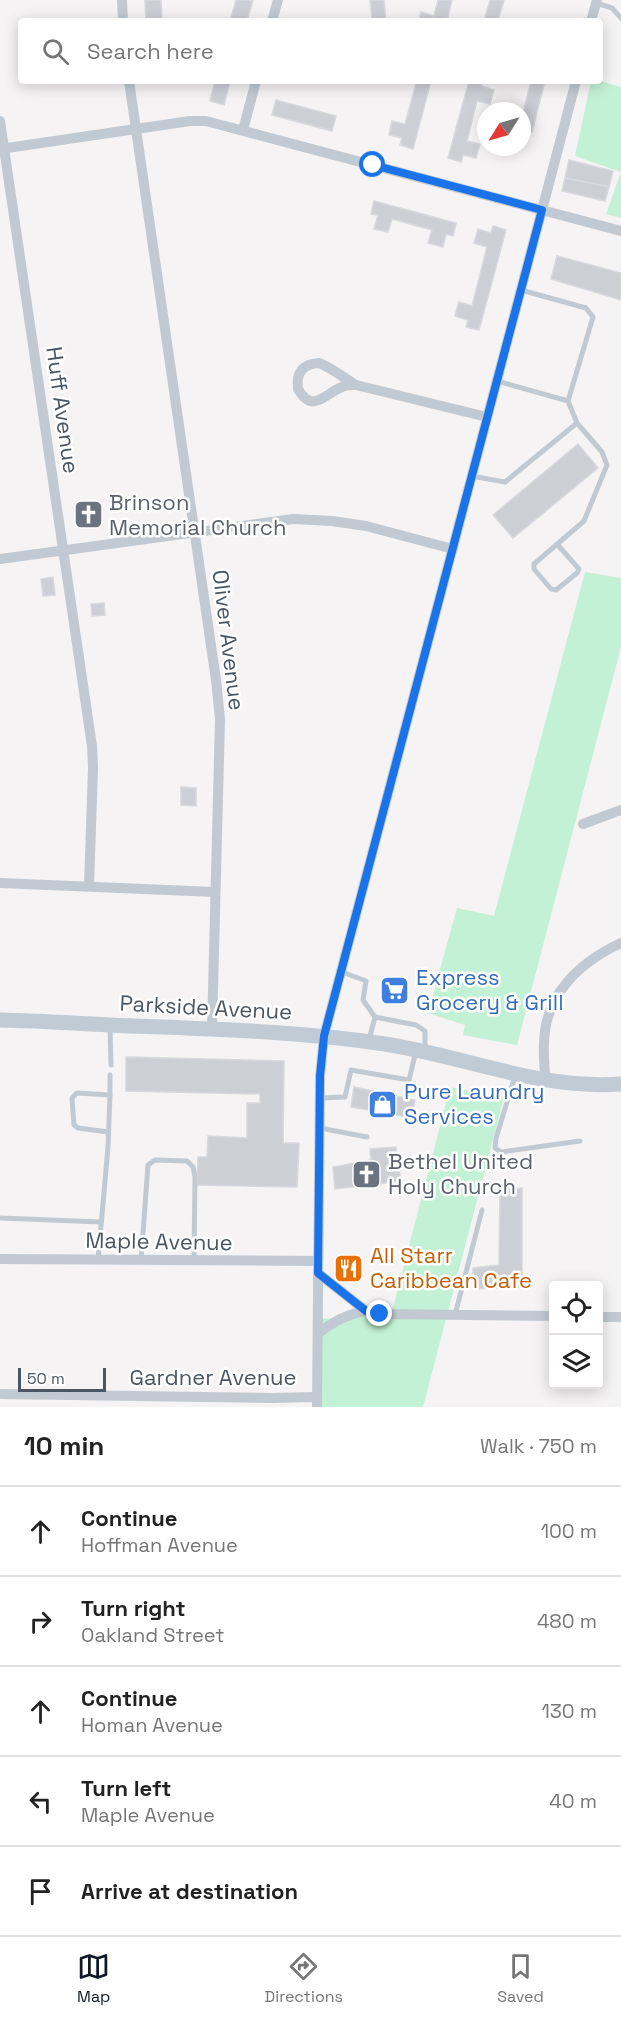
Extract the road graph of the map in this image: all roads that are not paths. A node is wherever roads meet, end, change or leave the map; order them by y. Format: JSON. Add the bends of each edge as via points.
{"nodes":[{"id":1,"x":123,"y":0,"type":"edge"},
{"id":2,"x":278,"y":0,"type":"edge"},
{"id":3,"x":596,"y":1,"type":"edge"},
{"id":4,"x":123,"y":18,"type":"edge"},
{"id":5,"x":273,"y":18,"type":"edge"},
{"id":6,"x":592,"y":18,"type":"edge"},
{"id":7,"x":621,"y":18,"type":"edge"},
{"id":8,"x":129,"y":84,"type":"edge"},
{"id":9,"x":255,"y":84,"type":"edge"},
{"id":10,"x":575,"y":84,"type":"edge"},
{"id":11,"x":0,"y":120,"type":"edge"},
{"id":12,"x":136,"y":129,"type":"junction"},
{"id":13,"x":243,"y":130,"type":"junction"},
{"id":14,"x":3,"y":149,"type":"edge"},
{"id":15,"x":542,"y":210,"type":"junction"},
{"id":16,"x":621,"y":231,"type":"edge"},
{"id":17,"x":521,"y":290,"type":"junction"},
{"id":18,"x":496,"y":381,"type":"junction"},
{"id":19,"x":356,"y":385,"type":"junction"},
{"id":20,"x":568,"y":401,"type":"junction"},
{"id":21,"x":487,"y":417,"type":"junction"},
{"id":22,"x":577,"y":423,"type":"junction"},
{"id":23,"x":471,"y":476,"type":"junction"},
{"id":24,"x":195,"y":531,"type":"junction"},
{"id":25,"x":557,"y":544,"type":"junction"},
{"id":26,"x":453,"y":549,"type":"junction"},
{"id":27,"x":63,"y":550,"type":"junction"},
{"id":28,"x":0,"y":559,"type":"edge"},
{"id":29,"x":621,"y":810,"type":"edge"},
{"id":30,"x":583,"y":824,"type":"dead end"},
{"id":31,"x":0,"y":883,"type":"edge"},
{"id":32,"x":89,"y":886,"type":"junction"},
{"id":33,"x":215,"y":892,"type":"junction"},
{"id":34,"x":621,"y":943,"type":"edge"},
{"id":35,"x":340,"y":971,"type":"junction"},
{"id":36,"x":375,"y":1017,"type":"junction"},
{"id":37,"x":0,"y":1020,"type":"edge"},
{"id":38,"x":110,"y":1025,"type":"junction"},
{"id":39,"x":212,"y":1029,"type":"junction"},
{"id":40,"x":324,"y":1036,"type":"junction"},
{"id":41,"x":368,"y":1041,"type":"junction"},
{"id":42,"x":420,"y":1050,"type":"junction"},
{"id":43,"x":111,"y":1065,"type":"dead end"},
{"id":44,"x":110,"y":1074,"type":"dead end"},
{"id":45,"x":515,"y":1074,"type":"junction"},
{"id":46,"x":545,"y":1080,"type":"junction"},
{"id":47,"x":621,"y":1084,"type":"edge"},
{"id":48,"x":110,"y":1095,"type":"junction"},
{"id":49,"x":320,"y":1098,"type":"junction"},
{"id":50,"x":320,"y":1128,"type":"junction"},
{"id":51,"x":108,"y":1132,"type":"junction"},
{"id":52,"x":367,"y":1137,"type":"dead end"},
{"id":53,"x":580,"y":1141,"type":"dead end"},
{"id":54,"x":482,"y":1210,"type":"dead end"},
{"id":55,"x":0,"y":1218,"type":"edge"},
{"id":56,"x":101,"y":1222,"type":"junction"},
{"id":57,"x":0,"y":1259,"type":"edge"},
{"id":58,"x":98,"y":1260,"type":"junction"},
{"id":59,"x":141,"y":1260,"type":"junction"},
{"id":60,"x":194,"y":1261,"type":"junction"},
{"id":61,"x":318,"y":1261,"type":"junction"},
{"id":62,"x":318,"y":1273,"type":"junction"},
{"id":63,"x":366,"y":1311,"type":"junction"},
{"id":64,"x":456,"y":1315,"type":"junction"},
{"id":65,"x":549,"y":1316,"type":"edge"},
{"id":66,"x":603,"y":1317,"type":"edge"},
{"id":67,"x":621,"y":1317,"type":"edge"},
{"id":68,"x":318,"y":1334,"type":"junction"},
{"id":69,"x":0,"y":1394,"type":"edge"},
{"id":70,"x":317,"y":1402,"type":"edge"}],
"edges":[{"from":1,"to":4,"type":"street"},
{"from":2,"to":5,"type":"street"},
{"from":3,"to":6,"type":"street"},
{"from":3,"to":7,"type":"lane","via":[[612,8]]},
{"from":8,"to":12,"type":"street","name":"Oliver Avenue"},
{"from":9,"to":13,"type":"street"},
{"from":10,"to":15,"type":"street"},
{"from":11,"to":14,"type":"street","name":"Huff Avenue"},
{"from":12,"to":13,"type":"street","via":[[206,121]]},
{"from":12,"to":14,"type":"street"},
{"from":12,"to":24,"type":"street","name":"Oliver Avenue"},
{"from":13,"to":15,"type":"street"},
{"from":14,"to":27,"type":"street","name":"Huff Avenue"},
{"from":15,"to":16,"type":"street"},
{"from":15,"to":17,"type":"street"},
{"from":17,"to":18,"type":"street"},
{"from":17,"to":20,"type":"lane","via":[[586,308],[593,317]]},
{"from":18,"to":20,"type":"lane"},
{"from":18,"to":21,"type":"street"},
{"from":19,"to":19,"type":"street","via":[[319,363],[303,368],[297,380],[300,393],[315,401],[342,387]]},
{"from":19,"to":21,"type":"street"},
{"from":20,"to":22,"type":"lane"},
{"from":21,"to":23,"type":"street"},
{"from":22,"to":23,"type":"lane","via":[[505,482]]},
{"from":22,"to":25,"type":"lane","via":[[602,452],[607,465],[584,521]]},
{"from":23,"to":26,"type":"street"},
{"from":24,"to":26,"type":"street","via":[[293,519],[332,521]]},
{"from":24,"to":27,"type":"street"},
{"from":24,"to":33,"type":"street","name":"Oliver Avenue","via":[[220,719]]},
{"from":25,"to":25,"type":"lane","via":[[534,564],[534,569],[556,590],[579,569]]},
{"from":26,"to":35,"type":"street"},
{"from":27,"to":28,"type":"street"},
{"from":27,"to":32,"type":"street","name":"Huff Avenue","via":[[92,746]]},
{"from":29,"to":30,"type":"street"},
{"from":31,"to":32,"type":"street"},
{"from":32,"to":33,"type":"street"},
{"from":33,"to":39,"type":"street","name":"Oliver Avenue"},
{"from":34,"to":46,"type":"street","via":[[585,963],[556,997],[544,1035]]},
{"from":35,"to":36,"type":"lane","via":[[366,981],[363,1000]]},
{"from":35,"to":40,"type":"street"},
{"from":36,"to":41,"type":"lane"},
{"from":36,"to":42,"type":"lane","via":[[416,1025],[425,1031]]},
{"from":37,"to":38,"type":"main road","name":"Parkside Avenue"},
{"from":38,"to":39,"type":"main road","name":"Parkside Avenue"},
{"from":38,"to":43,"type":"lane"},
{"from":39,"to":40,"type":"main road","name":"Parkside Avenue"},
{"from":40,"to":41,"type":"main road","name":"Parkside Avenue"},
{"from":40,"to":49,"type":"street"},
{"from":41,"to":42,"type":"main road","name":"Parkside Avenue"},
{"from":42,"to":45,"type":"main road","name":"Parkside Avenue"},
{"from":42,"to":49,"type":"lane","via":[[409,1080],[351,1070],[345,1097]]},
{"from":44,"to":48,"type":"lane"},
{"from":45,"to":46,"type":"main road","name":"Parkside Avenue"},
{"from":45,"to":53,"type":"lane","via":[[495,1148],[501,1152]]},
{"from":46,"to":47,"type":"main road","name":"Parkside Avenue","via":[[582,1085]]},
{"from":48,"to":51,"type":"lane"},
{"from":48,"to":51,"type":"lane","via":[[77,1093],[72,1098],[74,1125]]},
{"from":49,"to":50,"type":"street"},
{"from":50,"to":52,"type":"lane"},
{"from":50,"to":61,"type":"street"},
{"from":51,"to":56,"type":"lane"},
{"from":54,"to":64,"type":"lane"},
{"from":55,"to":56,"type":"lane"},
{"from":56,"to":58,"type":"lane"},
{"from":57,"to":58,"type":"street","name":"Maple Avenue"},
{"from":58,"to":59,"type":"street","name":"Maple Avenue"},
{"from":59,"to":60,"type":"street","name":"Maple Avenue"},
{"from":59,"to":60,"type":"lane","via":[[148,1165],[155,1160],[187,1161],[193,1167]]},
{"from":60,"to":61,"type":"street","name":"Maple Avenue"},
{"from":61,"to":62,"type":"street"},
{"from":62,"to":63,"type":"street"},
{"from":62,"to":68,"type":"street"},
{"from":63,"to":64,"type":"street"},
{"from":63,"to":68,"type":"street","via":[[351,1313]]},
{"from":64,"to":65,"type":"street"},
{"from":66,"to":67,"type":"street"},
{"from":68,"to":70,"type":"street"},
{"from":69,"to":70,"type":"street","name":"Gardner Avenue"}]}
